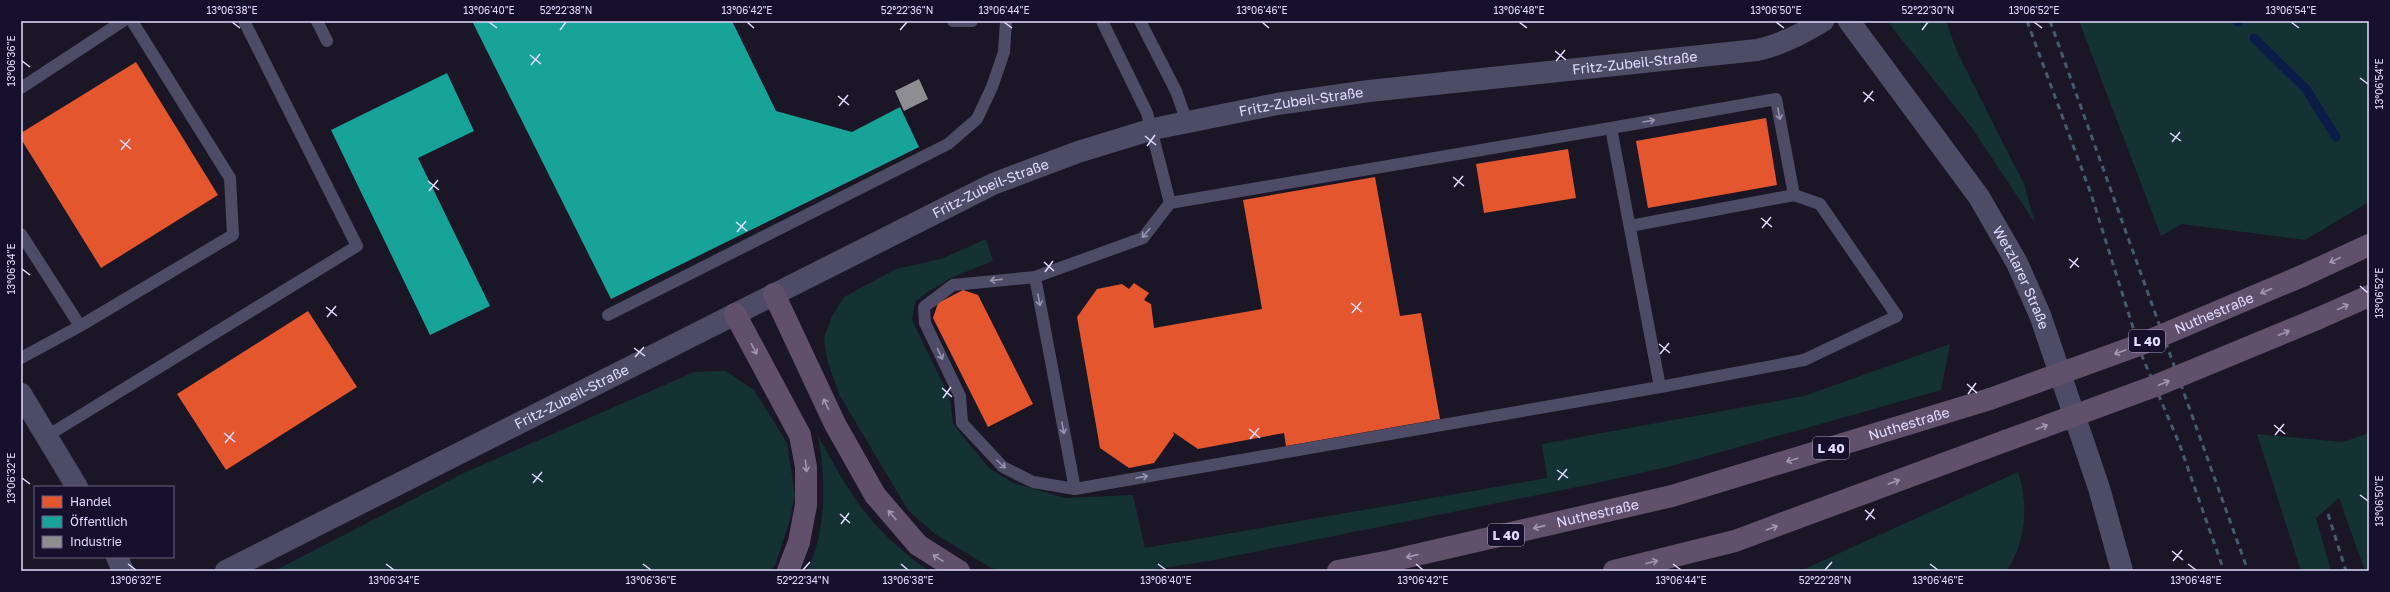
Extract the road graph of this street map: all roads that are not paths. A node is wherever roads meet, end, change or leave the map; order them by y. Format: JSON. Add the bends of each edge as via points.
{"nodes":[{"id":1,"x":123,"y":21,"type":"edge"},
{"id":2,"x":132,"y":21,"type":"edge"},
{"id":3,"x":244,"y":21,"type":"edge"},
{"id":4,"x":317,"y":21,"type":"edge"},
{"id":5,"x":953,"y":21,"type":"edge"},
{"id":6,"x":972,"y":21,"type":"edge"},
{"id":7,"x":1006,"y":21,"type":"edge"},
{"id":8,"x":1102,"y":21,"type":"edge"},
{"id":9,"x":1140,"y":21,"type":"edge"},
{"id":10,"x":1823,"y":21,"type":"edge"},
{"id":11,"x":1849,"y":21,"type":"edge"},
{"id":12,"x":327,"y":41,"type":"dead end"},
{"id":13,"x":21,"y":88,"type":"edge"},
{"id":14,"x":1187,"y":122,"type":"junction"},
{"id":15,"x":1611,"y":128,"type":"junction"},
{"id":16,"x":1153,"y":129,"type":"junction"},
{"id":17,"x":1794,"y":195,"type":"junction"},
{"id":18,"x":1170,"y":203,"type":"junction"},
{"id":19,"x":1630,"y":226,"type":"junction"},
{"id":20,"x":21,"y":234,"type":"edge"},
{"id":21,"x":2369,"y":245,"type":"edge"},
{"id":22,"x":1034,"y":277,"type":"junction"},
{"id":23,"x":774,"y":294,"type":"junction"},
{"id":24,"x":2369,"y":296,"type":"edge"},
{"id":25,"x":735,"y":314,"type":"junction"},
{"id":26,"x":608,"y":315,"type":"dead end"},
{"id":27,"x":80,"y":326,"type":"junction"},
{"id":28,"x":21,"y":358,"type":"edge"},
{"id":29,"x":1660,"y":388,"type":"junction"},
{"id":30,"x":21,"y":394,"type":"edge"},
{"id":31,"x":47,"y":436,"type":"junction"},
{"id":32,"x":76,"y":486,"type":"edge"},
{"id":33,"x":1075,"y":489,"type":"junction"},
{"id":34,"x":118,"y":558,"type":"edge"},
{"id":35,"x":124,"y":571,"type":"edge"},
{"id":36,"x":226,"y":571,"type":"edge"},
{"id":37,"x":788,"y":571,"type":"edge"},
{"id":38,"x":959,"y":571,"type":"edge"},
{"id":39,"x":1338,"y":571,"type":"edge"},
{"id":40,"x":1614,"y":571,"type":"edge"},
{"id":41,"x":2122,"y":571,"type":"edge"}],
"edges":[{"from":1,"to":13,"type":"lane"},
{"from":2,"to":27,"type":"lane","via":[[230,178],[233,235]]},
{"from":3,"to":31,"type":"lane","via":[[357,246]]},
{"from":4,"to":12,"type":"lane"},
{"from":5,"to":6,"type":"lane"},
{"from":7,"to":26,"type":"lane","via":[[1004,52],[977,119],[948,144]]},
{"from":8,"to":16,"type":"lane","via":[[1142,101]]},
{"from":9,"to":14,"type":"lane","via":[[1176,91]]},
{"from":10,"to":14,"type":"street","name":"Fritz-Zubeil-Straße","via":[[1772,47],[1757,50],[1369,91],[1278,104]]},
{"from":11,"to":41,"type":"street","name":"Wetzlarer Straße","via":[[1979,197],[2018,263],[2040,315],[2099,488]]},
{"from":14,"to":16,"type":"street","name":"Fritz-Zubeil-Straße"},
{"from":15,"to":17,"type":"lane","one_way":true,"via":[[1776,99]]},
{"from":15,"to":18,"type":"lane"},
{"from":15,"to":19,"type":"lane"},
{"from":16,"to":18,"type":"lane"},
{"from":16,"to":23,"type":"street","name":"Fritz-Zubeil-Straße","via":[[1078,152],[993,184]]},
{"from":17,"to":19,"type":"lane"},
{"from":17,"to":29,"type":"lane","via":[[1820,204],[1897,316],[1804,360]]},
{"from":18,"to":22,"type":"lane","one_way":true,"via":[[1143,238]]},
{"from":19,"to":29,"type":"lane"},
{"from":20,"to":27,"type":"lane"},
{"from":21,"to":39,"type":"highway","name":"Nuthestraße","number":"L 40","one_way":true,"bridge":true,"via":[[2139,345],[1990,399],[1672,496]]},
{"from":22,"to":33,"type":"lane","one_way":true},
{"from":22,"to":33,"type":"lane","one_way":true,"via":[[953,285],[924,307],[925,323],[960,396],[962,423],[1003,467],[1033,482]]},
{"from":23,"to":25,"type":"street","name":"Fritz-Zubeil-Straße"},
{"from":38,"to":23,"type":"highway","one_way":true,"via":[[918,545],[875,495],[835,424]]},
{"from":40,"to":24,"type":"highway","one_way":true,"bridge":true,"via":[[1735,541],[2155,386]]},
{"from":25,"to":36,"type":"street","name":"Fritz-Zubeil-Straße"},
{"from":25,"to":37,"type":"highway","one_way":true,"via":[[800,435],[806,467],[806,505],[800,542]]},
{"from":27,"to":28,"type":"lane"},
{"from":33,"to":29,"type":"lane","one_way":true},
{"from":30,"to":31,"type":"street"},
{"from":31,"to":32,"type":"street"},
{"from":34,"to":35,"type":"street"}]}
